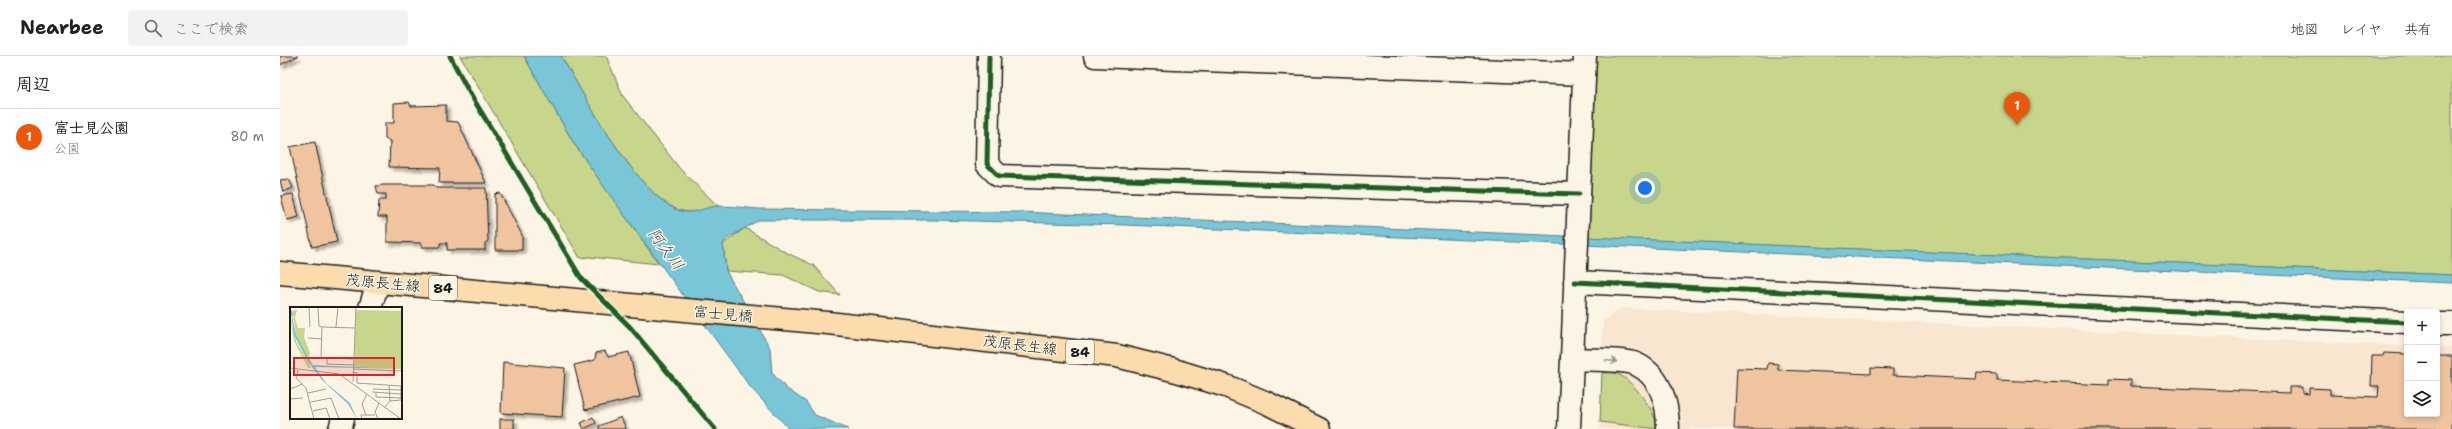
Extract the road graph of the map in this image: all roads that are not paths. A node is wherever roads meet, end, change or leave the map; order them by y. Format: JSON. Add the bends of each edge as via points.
{"nodes":[{"id":1,"x":989,"y":56,"type":"edge"},
{"id":2,"x":1095,"y":56,"type":"edge"},
{"id":3,"x":1584,"y":65,"type":"edge"},
{"id":4,"x":1579,"y":194,"type":"junction"},
{"id":5,"x":280,"y":273,"type":"edge"},
{"id":6,"x":1575,"y":282,"type":"junction"},
{"id":7,"x":378,"y":283,"type":"junction"},
{"id":8,"x":612,"y":303,"type":"joint"},
{"id":9,"x":370,"y":307,"type":"edge"},
{"id":10,"x":2404,"y":322,"type":"edge"},
{"id":11,"x":828,"y":323,"type":"joint"},
{"id":12,"x":2440,"y":324,"type":"edge"},
{"id":13,"x":2452,"y":324,"type":"edge"},
{"id":14,"x":1572,"y":359,"type":"junction"},
{"id":15,"x":343,"y":419,"type":"edge"},
{"id":16,"x":340,"y":429,"type":"edge"},
{"id":17,"x":1319,"y":429,"type":"edge"},
{"id":18,"x":1569,"y":429,"type":"edge"},
{"id":19,"x":1668,"y":429,"type":"edge"}],
"edges":[{"from":1,"to":4,"type":"street","via":[[987,164],[999,176]]},
{"from":2,"to":3,"type":"street"},
{"from":3,"to":4,"type":"street"},
{"from":4,"to":6,"type":"street"},
{"from":5,"to":7,"type":"main road","name":"茂原長生線","number":"84"},
{"from":6,"to":10,"type":"street"},
{"from":6,"to":14,"type":"street"},
{"from":7,"to":8,"type":"main road","name":"茂原長生線","number":"84"},
{"from":7,"to":9,"type":"street"},
{"from":8,"to":11,"type":"main road","name":"富士見橋","number":"84"},
{"from":11,"to":17,"type":"main road","name":"茂原長生線","number":"84","via":[[1117,356],[1226,386]]},
{"from":12,"to":13,"type":"street"},
{"from":14,"to":18,"type":"street"},
{"from":14,"to":19,"type":"street","one_way":true,"via":[[1636,364],[1659,383],[1668,410]]},
{"from":15,"to":16,"type":"street"}]}
